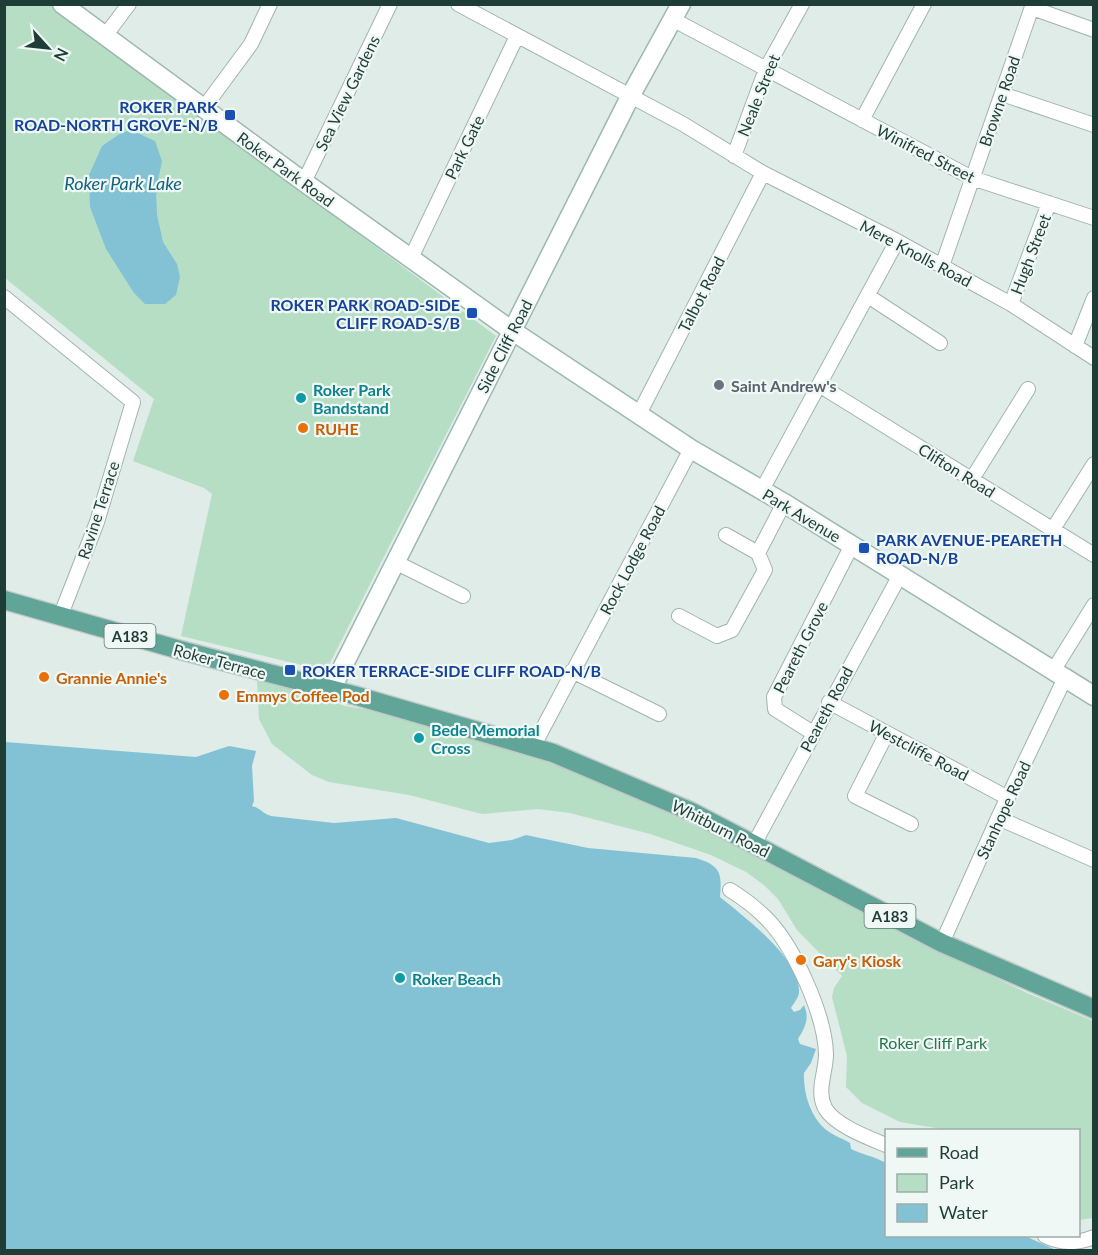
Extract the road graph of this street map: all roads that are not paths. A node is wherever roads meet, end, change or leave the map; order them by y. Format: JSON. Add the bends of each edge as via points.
{"nodes":[{"id":1,"x":62,"y":4,"type":"edge"},
{"id":2,"x":129,"y":4,"type":"edge"},
{"id":3,"x":270,"y":4,"type":"edge"},
{"id":4,"x":390,"y":4,"type":"edge"},
{"id":5,"x":458,"y":4,"type":"edge"},
{"id":6,"x":802,"y":4,"type":"edge"},
{"id":7,"x":924,"y":4,"type":"edge"},
{"id":8,"x":1032,"y":6,"type":"edge"},
{"id":9,"x":676,"y":12,"type":"edge"},
{"id":10,"x":1094,"y":30,"type":"edge"},
{"id":11,"x":105,"y":36,"type":"junction"},
{"id":12,"x":517,"y":36,"type":"junction"},
{"id":13,"x":766,"y":69,"type":"junction"},
{"id":14,"x":1002,"y":94,"type":"junction"},
{"id":15,"x":631,"y":95,"type":"junction"},
{"id":16,"x":203,"y":109,"type":"junction"},
{"id":17,"x":862,"y":120,"type":"junction"},
{"id":18,"x":1094,"y":125,"type":"edge"},
{"id":19,"x":734,"y":156,"type":"junction"},
{"id":20,"x":763,"y":173,"type":"junction"},
{"id":21,"x":972,"y":178,"type":"junction"},
{"id":22,"x":304,"y":182,"type":"junction"},
{"id":23,"x":1049,"y":203,"type":"junction"},
{"id":24,"x":1094,"y":218,"type":"edge"},
{"id":25,"x":897,"y":242,"type":"junction"},
{"id":26,"x":411,"y":258,"type":"junction"},
{"id":27,"x":942,"y":266,"type":"junction"},
{"id":28,"x":868,"y":296,"type":"junction"},
{"id":29,"x":4,"y":297,"type":"edge"},
{"id":30,"x":1094,"y":298,"type":"edge"},
{"id":31,"x":1011,"y":304,"type":"junction"},
{"id":32,"x":512,"y":330,"type":"junction"},
{"id":33,"x":940,"y":343,"type":"dead end"},
{"id":34,"x":1075,"y":346,"type":"junction"},
{"id":35,"x":1094,"y":358,"type":"edge"},
{"id":36,"x":819,"y":385,"type":"junction"},
{"id":37,"x":1028,"y":389,"type":"dead end"},
{"id":38,"x":639,"y":414,"type":"junction"},
{"id":39,"x":691,"y":448,"type":"junction"},
{"id":40,"x":1094,"y":464,"type":"edge"},
{"id":41,"x":972,"y":479,"type":"junction"},
{"id":42,"x":762,"y":490,"type":"junction"},
{"id":43,"x":784,"y":503,"type":"junction"},
{"id":44,"x":1053,"y":529,"type":"junction"},
{"id":45,"x":726,"y":535,"type":"dead end"},
{"id":46,"x":852,"y":545,"type":"junction"},
{"id":47,"x":758,"y":553,"type":"junction"},
{"id":48,"x":1094,"y":555,"type":"edge"},
{"id":49,"x":395,"y":562,"type":"junction"},
{"id":50,"x":900,"y":574,"type":"junction"},
{"id":51,"x":463,"y":596,"type":"dead end"},
{"id":52,"x":4,"y":600,"type":"edge"},
{"id":53,"x":1094,"y":605,"type":"edge"},
{"id":54,"x":679,"y":616,"type":"dead end"},
{"id":55,"x":60,"y":617,"type":"junction"},
{"id":56,"x":572,"y":671,"type":"junction"},
{"id":57,"x":1059,"y":675,"type":"junction"},
{"id":58,"x":331,"y":690,"type":"junction"},
{"id":59,"x":1094,"y":696,"type":"edge"},
{"id":60,"x":830,"y":702,"type":"junction"},
{"id":61,"x":659,"y":714,"type":"dead end"},
{"id":62,"x":813,"y":733,"type":"junction"},
{"id":63,"x":887,"y":733,"type":"junction"},
{"id":64,"x":533,"y":747,"type":"junction"},
{"id":65,"x":1008,"y":798,"type":"junction"},
{"id":66,"x":998,"y":818,"type":"junction"},
{"id":67,"x":910,"y":824,"type":"dead end"},
{"id":68,"x":754,"y":844,"type":"junction"},
{"id":69,"x":1094,"y":860,"type":"edge"},
{"id":70,"x":730,"y":890,"type":"dead end"},
{"id":71,"x":942,"y":943,"type":"junction"},
{"id":72,"x":1094,"y":1009,"type":"edge"},
{"id":73,"x":885,"y":1145,"type":"edge"},
{"id":74,"x":1094,"y":1236,"type":"edge"},
{"id":75,"x":1048,"y":1237,"type":"edge"}],
"edges":[{"from":1,"to":11,"type":"street","name":"Roker Park Road"},
{"from":2,"to":11,"type":"street"},
{"from":3,"to":16,"type":"street","via":[[251,44]]},
{"from":4,"to":22,"type":"street","name":"Sea View Gardens"},
{"from":5,"to":12,"type":"street"},
{"from":6,"to":13,"type":"street","name":"Neale Street"},
{"from":7,"to":17,"type":"street"},
{"from":8,"to":10,"type":"street"},
{"from":8,"to":14,"type":"street","name":"Browne Road"},
{"from":9,"to":13,"type":"street","name":"Winifred Street"},
{"from":9,"to":15,"type":"street","name":"Side Cliff Road"},
{"from":11,"to":16,"type":"street","name":"Roker Park Road"},
{"from":12,"to":15,"type":"street"},
{"from":12,"to":26,"type":"street","name":"Park Gate"},
{"from":13,"to":17,"type":"street","name":"Winifred Street"},
{"from":13,"to":19,"type":"street","name":"Neale Street"},
{"from":14,"to":18,"type":"street"},
{"from":14,"to":21,"type":"street","name":"Browne Road"},
{"from":15,"to":19,"type":"street","name":"Mere Knolls Road"},
{"from":15,"to":32,"type":"street","name":"Side Cliff Road"},
{"from":16,"to":22,"type":"street","name":"Roker Park Road"},
{"from":17,"to":21,"type":"street","name":"Winifred Street"},
{"from":19,"to":20,"type":"street","name":"Mere Knolls Road"},
{"from":20,"to":25,"type":"street","name":"Mere Knolls Road"},
{"from":20,"to":38,"type":"street","name":"Talbot Road"},
{"from":21,"to":23,"type":"street","name":"Winifred Street"},
{"from":21,"to":27,"type":"street","name":"Browne Road"},
{"from":22,"to":26,"type":"street","name":"Roker Park Road"},
{"from":23,"to":24,"type":"street","name":"Winifred Street"},
{"from":23,"to":31,"type":"street","name":"Hugh Street"},
{"from":25,"to":27,"type":"street","name":"Mere Knolls Road"},
{"from":25,"to":28,"type":"street"},
{"from":26,"to":32,"type":"street","name":"Roker Park Road"},
{"from":27,"to":31,"type":"street","name":"Mere Knolls Road"},
{"from":28,"to":33,"type":"street"},
{"from":28,"to":36,"type":"street"},
{"from":29,"to":55,"type":"street","name":"Ravine Terrace","via":[[132,402],[97,522]]},
{"from":30,"to":34,"type":"street"},
{"from":31,"to":34,"type":"street","name":"Mere Knolls Road"},
{"from":32,"to":38,"type":"street","name":"Park Avenue"},
{"from":32,"to":49,"type":"street","name":"Side Cliff Road"},
{"from":34,"to":35,"type":"street","name":"Mere Knolls Road"},
{"from":36,"to":41,"type":"street","name":"Clifton Road"},
{"from":36,"to":42,"type":"street"},
{"from":37,"to":41,"type":"street"},
{"from":38,"to":39,"type":"street","name":"Park Avenue"},
{"from":39,"to":42,"type":"street","name":"Park Avenue"},
{"from":39,"to":56,"type":"street","name":"Rock Lodge Road"},
{"from":40,"to":44,"type":"street"},
{"from":41,"to":44,"type":"street","name":"Clifton Road"},
{"from":42,"to":43,"type":"street","name":"Park Avenue"},
{"from":43,"to":46,"type":"street","name":"Park Avenue"},
{"from":43,"to":47,"type":"street"},
{"from":44,"to":48,"type":"street","name":"Clifton Road"},
{"from":45,"to":47,"type":"street"},
{"from":46,"to":50,"type":"street","name":"Park Avenue"},
{"from":46,"to":62,"type":"street","name":"Peareth Grove","via":[[774,697],[775,709]]},
{"from":47,"to":54,"type":"street","via":[[765,570],[732,630],[717,636]]},
{"from":49,"to":51,"type":"street"},
{"from":49,"to":58,"type":"street","name":"Side Cliff Road"},
{"from":50,"to":57,"type":"street","name":"Park Avenue"},
{"from":50,"to":60,"type":"street","name":"Peareth Road"},
{"from":52,"to":55,"type":"main road","name":"Roker Terrace","number":"A183"},
{"from":53,"to":57,"type":"street","name":"Stanhope Road"},
{"from":55,"to":58,"type":"main road","name":"Roker Terrace","number":"A183"},
{"from":56,"to":61,"type":"street"},
{"from":56,"to":64,"type":"street","name":"Rock Lodge Road"},
{"from":57,"to":59,"type":"street","name":"Park Avenue"},
{"from":57,"to":65,"type":"street","name":"Stanhope Road"},
{"from":58,"to":64,"type":"main road","name":"Whitburn Road","number":"A183"},
{"from":60,"to":62,"type":"street","name":"Peareth Road"},
{"from":60,"to":63,"type":"street","name":"Westcliffe Road"},
{"from":62,"to":68,"type":"street","name":"Peareth Road"},
{"from":63,"to":65,"type":"street","name":"Westcliffe Road"},
{"from":63,"to":67,"type":"street","via":[[855,796]]},
{"from":64,"to":68,"type":"main road","name":"Whitburn Road","number":"A183","via":[[671,802]]},
{"from":65,"to":66,"type":"street","name":"Stanhope Road"},
{"from":66,"to":69,"type":"street"},
{"from":66,"to":71,"type":"street","name":"Stanhope Road"},
{"from":68,"to":71,"type":"main road","name":"Whitburn Road","number":"A183"},
{"from":70,"to":73,"type":"street","via":[[767,919],[783,938],[813,997],[826,1053],[821,1098],[826,1110],[856,1132]]},
{"from":71,"to":72,"type":"main road","name":"Whitburn Road","number":"A183"},
{"from":74,"to":75,"type":"street","via":[[1067,1244]]}]}
